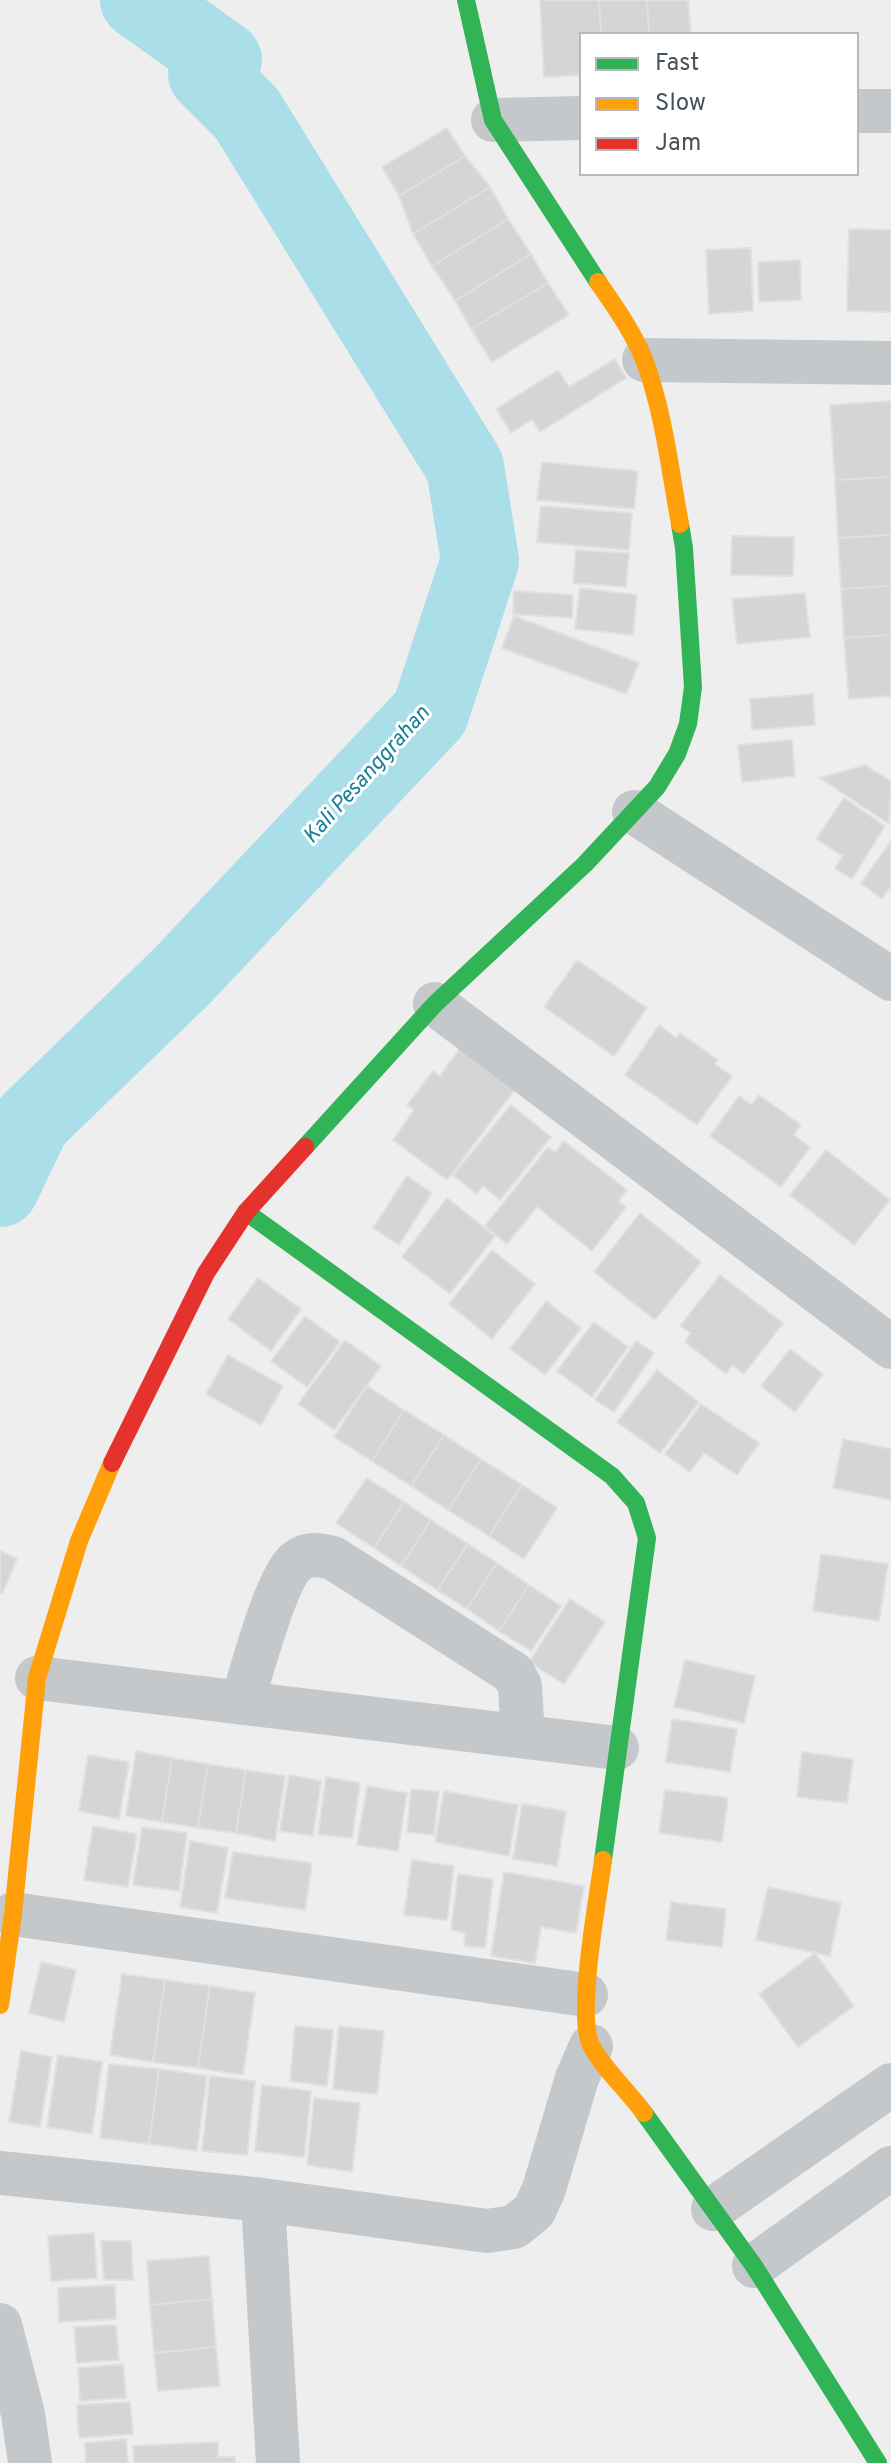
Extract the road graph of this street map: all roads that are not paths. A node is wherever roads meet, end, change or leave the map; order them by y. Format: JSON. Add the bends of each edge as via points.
{"nodes":[{"id":1,"x":466,"y":0,"type":"edge"},
{"id":2,"x":859,"y":111,"type":"edge"},
{"id":3,"x":891,"y":111,"type":"edge"},
{"id":4,"x":579,"y":118,"type":"edge"},
{"id":5,"x":493,"y":120,"type":"junction"},
{"id":6,"x":644,"y":360,"type":"junction"},
{"id":7,"x":891,"y":363,"type":"edge"},
{"id":8,"x":634,"y":812,"type":"junction"},
{"id":9,"x":891,"y":979,"type":"edge"},
{"id":10,"x":435,"y":1004,"type":"junction"},
{"id":11,"x":246,"y":1212,"type":"junction"},
{"id":12,"x":891,"y":1347,"type":"edge"},
{"id":13,"x":37,"y":1678,"type":"junction"},
{"id":14,"x":242,"y":1703,"type":"junction"},
{"id":15,"x":523,"y":1736,"type":"junction"},
{"id":16,"x":617,"y":1748,"type":"junction"},
{"id":17,"x":13,"y":1914,"type":"junction"},
{"id":18,"x":586,"y":1995,"type":"junction"},
{"id":19,"x":0,"y":2005,"type":"edge"},
{"id":20,"x":591,"y":2046,"type":"junction"},
{"id":21,"x":891,"y":2085,"type":"edge"},
{"id":22,"x":891,"y":2168,"type":"edge"},
{"id":23,"x":0,"y":2173,"type":"edge"},
{"id":24,"x":263,"y":2200,"type":"junction"},
{"id":25,"x":713,"y":2209,"type":"junction"},
{"id":26,"x":754,"y":2266,"type":"junction"},
{"id":27,"x":0,"y":2325,"type":"edge"},
{"id":28,"x":30,"y":2463,"type":"edge"},
{"id":29,"x":278,"y":2463,"type":"edge"},
{"id":30,"x":878,"y":2463,"type":"edge"}],
"edges":[{"from":1,"to":5,"type":"street"},
{"from":2,"to":3,"type":"street"},
{"from":4,"to":5,"type":"street"},
{"from":5,"to":6,"type":"street","via":[[622,317]]},
{"from":6,"to":7,"type":"street"},
{"from":6,"to":8,"type":"street","via":[[660,411],[684,548],[693,687],[677,754]]},
{"from":8,"to":9,"type":"street"},
{"from":8,"to":10,"type":"street"},
{"from":10,"to":11,"type":"street"},
{"from":10,"to":12,"type":"street"},
{"from":11,"to":13,"type":"street","via":[[200,1285],[119,1446],[79,1541]]},
{"from":11,"to":16,"type":"street","via":[[631,1492],[647,1538]]},
{"from":13,"to":14,"type":"street"},
{"from":13,"to":17,"type":"street"},
{"from":14,"to":15,"type":"street"},
{"from":14,"to":15,"type":"street","via":[[279,1591],[295,1562],[314,1553],[333,1558],[513,1673],[520,1686]]},
{"from":15,"to":16,"type":"street"},
{"from":16,"to":18,"type":"street"},
{"from":17,"to":18,"type":"street"},
{"from":17,"to":19,"type":"street"},
{"from":18,"to":20,"type":"street","via":[[585,2028]]},
{"from":20,"to":24,"type":"street","via":[[565,2111],[544,2189],[534,2211],[514,2227],[487,2231]]},
{"from":20,"to":25,"type":"street"},
{"from":21,"to":25,"type":"street"},
{"from":22,"to":26,"type":"street"},
{"from":23,"to":24,"type":"street"},
{"from":24,"to":29,"type":"street"},
{"from":25,"to":26,"type":"street"},
{"from":26,"to":30,"type":"street"},
{"from":27,"to":28,"type":"street"}]}
